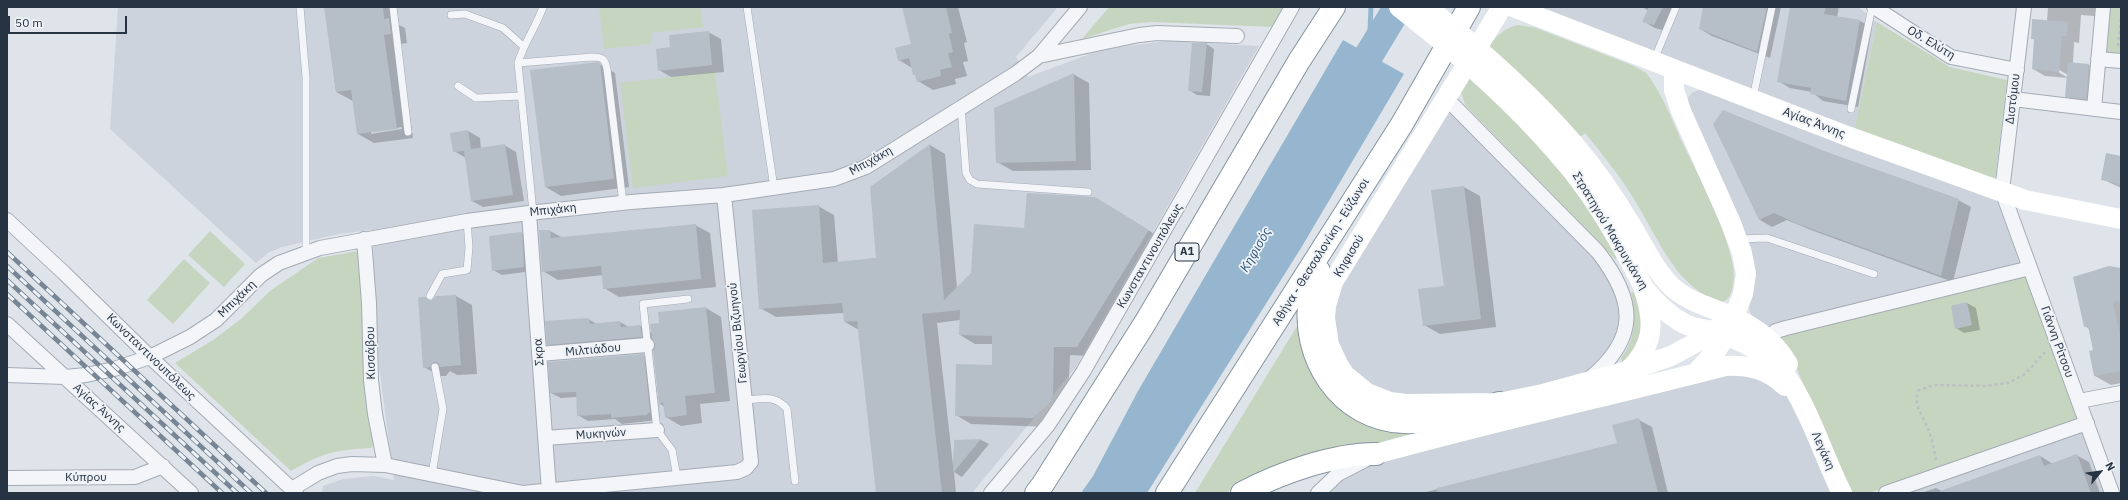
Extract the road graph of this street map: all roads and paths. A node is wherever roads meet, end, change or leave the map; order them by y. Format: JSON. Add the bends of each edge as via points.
{"nodes":[{"id":1,"x":300,"y":7,"type":"edge"},
{"id":2,"x":393,"y":7,"type":"edge"},
{"id":3,"x":543,"y":7,"type":"edge"},
{"id":4,"x":747,"y":7,"type":"edge"},
{"id":5,"x":1080,"y":7,"type":"edge"},
{"id":6,"x":1292,"y":7,"type":"edge"},
{"id":7,"x":1334,"y":7,"type":"edge"},
{"id":8,"x":1399,"y":7,"type":"edge"},
{"id":9,"x":1427,"y":7,"type":"edge"},
{"id":10,"x":1469,"y":7,"type":"edge"},
{"id":11,"x":1502,"y":7,"type":"edge"},
{"id":12,"x":1513,"y":7,"type":"edge"},
{"id":13,"x":1676,"y":7,"type":"edge"},
{"id":14,"x":1772,"y":7,"type":"edge"},
{"id":15,"x":1873,"y":7,"type":"edge"},
{"id":16,"x":2024,"y":7,"type":"edge"},
{"id":17,"x":2103,"y":7,"type":"edge"},
{"id":18,"x":451,"y":15,"type":"dead end"},
{"id":19,"x":2121,"y":16,"type":"edge"},
{"id":20,"x":1238,"y":36,"type":"dead end"},
{"id":21,"x":2120,"y":38,"type":"edge"},
{"id":22,"x":523,"y":46,"type":"junction"},
{"id":23,"x":1038,"y":56,"type":"junction"},
{"id":24,"x":2098,"y":59,"type":"junction"},
{"id":25,"x":2119,"y":61,"type":"edge"},
{"id":26,"x":1653,"y":62,"type":"junction"},
{"id":27,"x":518,"y":63,"type":"junction"},
{"id":28,"x":1674,"y":70,"type":"junction"},
{"id":29,"x":2017,"y":70,"type":"junction"},
{"id":30,"x":458,"y":86,"type":"dead end"},
{"id":31,"x":521,"y":96,"type":"junction"},
{"id":32,"x":1447,"y":99,"type":"junction"},
{"id":33,"x":2013,"y":99,"type":"junction"},
{"id":34,"x":1752,"y":100,"type":"junction"},
{"id":35,"x":961,"y":106,"type":"junction"},
{"id":36,"x":2094,"y":109,"type":"junction"},
{"id":37,"x":1851,"y":110,"type":"dead end"},
{"id":38,"x":2121,"y":112,"type":"edge"},
{"id":39,"x":408,"y":132,"type":"dead end"},
{"id":40,"x":1566,"y":149,"type":"junction"},
{"id":41,"x":774,"y":188,"type":"junction"},
{"id":42,"x":2002,"y":191,"type":"junction"},
{"id":43,"x":1088,"y":192,"type":"dead end"},
{"id":44,"x":724,"y":195,"type":"junction"},
{"id":45,"x":623,"y":203,"type":"junction"},
{"id":46,"x":531,"y":213,"type":"junction"},
{"id":47,"x":2121,"y":219,"type":"edge"},
{"id":48,"x":7,"y":220,"type":"edge"},
{"id":49,"x":467,"y":221,"type":"junction"},
{"id":50,"x":364,"y":239,"type":"junction"},
{"id":51,"x":1737,"y":239,"type":"junction"},
{"id":52,"x":1329,"y":241,"type":"junction"},
{"id":53,"x":306,"y":252,"type":"junction"},
{"id":54,"x":2030,"y":268,"type":"junction"},
{"id":55,"x":1874,"y":274,"type":"dead end"},
{"id":56,"x":1644,"y":288,"type":"junction"},
{"id":57,"x":430,"y":296,"type":"dead end"},
{"id":58,"x":688,"y":299,"type":"dead end"},
{"id":59,"x":1733,"y":317,"type":"junction"},
{"id":60,"x":7,"y":324,"type":"edge"},
{"id":61,"x":1719,"y":334,"type":"junction"},
{"id":62,"x":1766,"y":338,"type":"junction"},
{"id":63,"x":2056,"y":340,"type":"junction"},
{"id":64,"x":647,"y":345,"type":"junction"},
{"id":65,"x":539,"y":354,"type":"junction"},
{"id":66,"x":150,"y":357,"type":"junction"},
{"id":67,"x":435,"y":367,"type":"dead end"},
{"id":68,"x":1628,"y":371,"type":"junction"},
{"id":69,"x":1695,"y":374,"type":"junction"},
{"id":70,"x":7,"y":376,"type":"edge"},
{"id":71,"x":65,"y":377,"type":"junction"},
{"id":72,"x":1585,"y":382,"type":"junction"},
{"id":73,"x":2121,"y":393,"type":"edge"},
{"id":74,"x":745,"y":400,"type":"junction"},
{"id":75,"x":2079,"y":401,"type":"junction"},
{"id":76,"x":1499,"y":403,"type":"junction"},
{"id":77,"x":1804,"y":409,"type":"junction"},
{"id":78,"x":2087,"y":423,"type":"junction"},
{"id":79,"x":657,"y":430,"type":"junction"},
{"id":80,"x":545,"y":438,"type":"junction"},
{"id":81,"x":1376,"y":454,"type":"junction"},
{"id":82,"x":385,"y":465,"type":"junction"},
{"id":83,"x":163,"y":466,"type":"junction"},
{"id":84,"x":432,"y":474,"type":"junction"},
{"id":85,"x":1939,"y":475,"type":"junction"},
{"id":86,"x":677,"y":477,"type":"junction"},
{"id":87,"x":7,"y":478,"type":"edge"},
{"id":88,"x":795,"y":481,"type":"dead end"},
{"id":89,"x":1262,"y":483,"type":"junction"},
{"id":90,"x":294,"y":491,"type":"edge"},
{"id":91,"x":549,"y":491,"type":"junction"},
{"id":92,"x":191,"y":493,"type":"edge"},
{"id":93,"x":991,"y":493,"type":"edge"},
{"id":94,"x":1036,"y":493,"type":"edge"},
{"id":95,"x":1167,"y":493,"type":"edge"},
{"id":96,"x":1242,"y":493,"type":"edge"},
{"id":97,"x":1282,"y":493,"type":"edge"},
{"id":98,"x":1318,"y":493,"type":"edge"},
{"id":99,"x":1842,"y":493,"type":"edge"},
{"id":100,"x":1886,"y":493,"type":"edge"},
{"id":101,"x":2112,"y":493,"type":"edge"}],
"edges":[{"from":1,"to":53,"type":"lane","via":[[306,78]]},
{"from":2,"to":39,"type":"lane"},
{"from":3,"to":22,"type":"lane","via":[[535,27]]},
{"from":4,"to":41,"type":"lane"},
{"from":5,"to":23,"type":"street","name":"Μπιχάκη"},
{"from":6,"to":93,"type":"street","name":"Κωνσταντινουπόλεως","via":[[1083,372],[1048,424]]},
{"from":7,"to":94,"type":"highway","number":"Α1","via":[[1299,61],[1145,323]]},
{"from":8,"to":40,"type":"street","name":"Στρατηγού Μακρυγιάννη","bridge":true,"via":[[1482,75],[1535,127]]},
{"from":9,"to":40,"type":"street","name":"Στρατηγού Μακρυγιάννη","bridge":true,"via":[[1521,87]]},
{"from":10,"to":52,"type":"highway","name":"Αθήνα - Θεσσαλονίκη - Εύζωνοι","via":[[1402,124]]},
{"from":11,"to":32,"type":"street","name":"Κηφισού"},
{"from":12,"to":26,"type":"street","name":"Αγίας Άννης"},
{"from":13,"to":26,"type":"lane"},
{"from":14,"to":34,"type":"lane"},
{"from":15,"to":29,"type":"street","name":"Οδ. Ελύτη","via":[[1951,57]]},
{"from":15,"to":37,"type":"lane"},
{"from":16,"to":29,"type":"street","name":"Διστόμου"},
{"from":17,"to":24,"type":"street"},
{"from":18,"to":22,"type":"lane","via":[[465,14],[503,28]]},
{"from":19,"to":21,"type":"path"},
{"from":20,"to":23,"type":"street","via":[[1157,33]]},
{"from":21,"to":25,"type":"path"},
{"from":22,"to":27,"type":"lane"},
{"from":23,"to":35,"type":"street","name":"Μπιχάκη","via":[[1015,74]]},
{"from":24,"to":25,"type":"street"},
{"from":24,"to":36,"type":"street"},
{"from":26,"to":28,"type":"street","name":"Αγίας Άννης"},
{"from":27,"to":31,"type":"lane"},
{"from":27,"to":45,"type":"lane","via":[[592,57],[601,57],[605,60]]},
{"from":28,"to":34,"type":"street","name":"Αγίας Άννης"},
{"from":28,"to":51,"type":"street","via":[[1674,90],[1681,111]]},
{"from":29,"to":33,"type":"street","name":"Διστόμου"},
{"from":30,"to":31,"type":"lane","via":[[476,98]]},
{"from":31,"to":46,"type":"lane"},
{"from":32,"to":72,"type":"street","via":[[1598,252],[1619,284],[1627,316],[1624,335],[1612,357]]},
{"from":32,"to":76,"type":"street","name":"Κηφισού","via":[[1333,282],[1326,306],[1326,332],[1329,345],[1345,375],[1376,397],[1406,404]]},
{"from":33,"to":36,"type":"street"},
{"from":33,"to":42,"type":"street","name":"Διστόμου"},
{"from":34,"to":42,"type":"street","name":"Αγίας Άννης"},
{"from":35,"to":41,"type":"street","name":"Μπιχάκη","via":[[866,167],[834,180]]},
{"from":35,"to":43,"type":"lane","via":[[966,173],[970,180],[977,184]]},
{"from":36,"to":38,"type":"street"},
{"from":40,"to":56,"type":"street","name":"Στρατηγού Μακρυγιάννη","via":[[1576,173]]},
{"from":40,"to":59,"type":"street","name":"Στρατηγού Μακρυγιάννη","via":[[1606,185],[1666,280],[1685,297]]},
{"from":41,"to":44,"type":"street","name":"Μπιχάκη"},
{"from":42,"to":47,"type":"street","name":"Αγίας Άννης","via":[[2025,200]]},
{"from":42,"to":54,"type":"street","name":"Γιάννη Ρίτσου"},
{"from":44,"to":45,"type":"street","name":"Μπιχάκη"},
{"from":44,"to":74,"type":"street","name":"Γεωργίου Βιζυηνού"},
{"from":45,"to":46,"type":"street","name":"Μπιχάκη"},
{"from":46,"to":49,"type":"street","name":"Μπιχάκη"},
{"from":46,"to":65,"type":"street","name":"Σκρα"},
{"from":48,"to":66,"type":"street","name":"Κωνσταντινουπόλεως"},
{"from":49,"to":50,"type":"street","name":"Μπιχάκη"},
{"from":49,"to":57,"type":"lane","via":[[467,270],[442,274]]},
{"from":50,"to":53,"type":"street","name":"Μπιχάκη"},
{"from":50,"to":82,"type":"street","name":"Κισσάβου","via":[[371,380]]},
{"from":51,"to":55,"type":"lane","via":[[1767,238]]},
{"from":51,"to":59,"type":"street","via":[[1745,264],[1745,284]]},
{"from":52,"to":76,"type":"highway","via":[[1310,296],[1309,328],[1318,363],[1325,376],[1348,402],[1368,414],[1405,422],[1446,417]]},
{"from":52,"to":95,"type":"highway","name":"Αθήνα - Θεσσαλονίκη - Εύζωνοι"},
{"from":53,"to":66,"type":"street","name":"Μπιχάκη","via":[[279,263],[261,275],[226,310],[201,330]]},
{"from":54,"to":62,"type":"street","via":[[1786,328]]},
{"from":54,"to":63,"type":"street","name":"Γιάννη Ρίτσου"},
{"from":56,"to":61,"type":"street","name":"Στρατηγού Μακρυγιάννη","via":[[1662,308],[1681,321],[1695,328]]},
{"from":56,"to":68,"type":"street","via":[[1650,310],[1650,339],[1638,361]]},
{"from":58,"to":64,"type":"lane","via":[[643,304]]},
{"from":59,"to":61,"type":"street","name":"Κηφισού"},
{"from":59,"to":62,"type":"street","name":"Στρατηγού Μακρυγιάννη"},
{"from":60,"to":71,"type":"street","name":"Αγίας Άννης"},
{"from":61,"to":68,"type":"street","name":"Κηφισού","via":[[1671,356]]},
{"from":61,"to":69,"type":"street","via":[[1715,352]]},
{"from":61,"to":77,"type":"street","name":"Στρατηγού Μακρυγιάννη","via":[[1753,347],[1777,366]]},
{"from":62,"to":77,"type":"street","name":"Στρατηγού Μακρυγιάννη","via":[[1790,366]]},
{"from":63,"to":75,"type":"street","name":"Γιάννη Ρίτσου"},
{"from":63,"to":85,"type":"path","via":[[2031,369],[2008,384],[1934,385],[1919,390],[1917,404],[1930,436]]},
{"from":64,"to":65,"type":"street","name":"Μιλτιάδου"},
{"from":64,"to":79,"type":"lane"},
{"from":65,"to":80,"type":"street","name":"Σκρα"},
{"from":66,"to":71,"type":"street","name":"Μπιχάκη","via":[[86,376]]},
{"from":66,"to":90,"type":"street","name":"Κωνσταντινουπόλεως"},
{"from":67,"to":84,"type":"lane","via":[[443,409]]},
{"from":68,"to":72,"type":"street","name":"Κηφισού"},
{"from":69,"to":77,"type":"street","via":[[1725,366],[1742,365],[1754,368],[1780,381]]},
{"from":69,"to":81,"type":"street","via":[[1477,426]]},
{"from":70,"to":71,"type":"street","name":"Μπιχάκη"},
{"from":71,"to":83,"type":"street","name":"Αγίας Άννης"},
{"from":72,"to":76,"type":"street","name":"Κηφισού"},
{"from":73,"to":75,"type":"street"},
{"from":74,"to":86,"type":"street","name":"Γεωργίου Βιζυηνού","via":[[751,462],[746,468],[737,472]]},
{"from":74,"to":88,"type":"lane","via":[[771,398],[781,401],[787,409]]},
{"from":75,"to":78,"type":"street","name":"Γιάννη Ρίτσου"},
{"from":77,"to":99,"type":"street","name":"Λεγάκη"},
{"from":78,"to":85,"type":"street"},
{"from":78,"to":101,"type":"street","name":"Γιάννη Ρίτσου"},
{"from":79,"to":80,"type":"street","name":"Μυκηνών"},
{"from":79,"to":86,"type":"lane","via":[[672,450]]},
{"from":80,"to":91,"type":"street","name":"Σκρα"},
{"from":81,"to":89,"type":"highway","via":[[1349,456],[1325,462]]},
{"from":81,"to":98,"type":"street","via":[[1348,467]]},
{"from":82,"to":84,"type":"street"},
{"from":82,"to":90,"type":"street","via":[[363,463],[337,466],[318,473]]},
{"from":83,"to":87,"type":"street","name":"Κύπρου","via":[[135,477]]},
{"from":83,"to":92,"type":"street","name":"Αγίας Άννης"},
{"from":84,"to":91,"type":"street","via":[[509,491]]},
{"from":85,"to":100,"type":"street"},
{"from":86,"to":91,"type":"street"},
{"from":89,"to":96,"type":"highway"},
{"from":89,"to":97,"type":"highway"}]}
